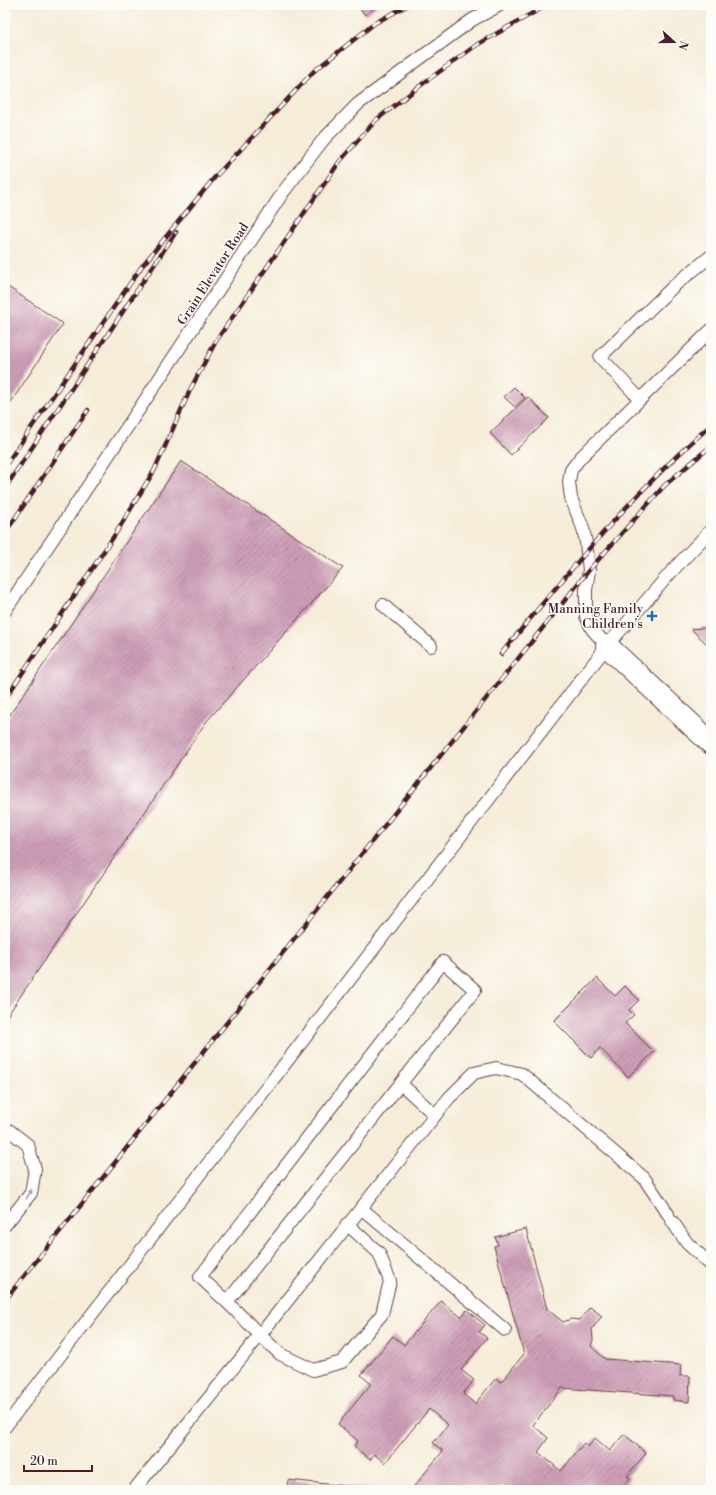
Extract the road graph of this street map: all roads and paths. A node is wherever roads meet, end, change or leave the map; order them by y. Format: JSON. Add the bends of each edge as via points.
{"nodes":[{"id":1,"x":500,"y":5,"type":"edge"},
{"id":2,"x":711,"y":256,"type":"edge"},
{"id":3,"x":711,"y":330,"type":"edge"},
{"id":4,"x":640,"y":399,"type":"junction"},
{"id":5,"x":711,"y":530,"type":"edge"},
{"id":6,"x":383,"y":605,"type":"dead end"},
{"id":7,"x":5,"y":611,"type":"edge"},
{"id":8,"x":431,"y":646,"type":"dead end"},
{"id":9,"x":607,"y":646,"type":"junction"},
{"id":10,"x":711,"y":743,"type":"edge"},
{"id":11,"x":401,"y":1084,"type":"junction"},
{"id":12,"x":435,"y":1115,"type":"junction"},
{"id":13,"x":5,"y":1129,"type":"edge"},
{"id":14,"x":360,"y":1208,"type":"junction"},
{"id":15,"x":347,"y":1224,"type":"junction"},
{"id":16,"x":5,"y":1225,"type":"edge"},
{"id":17,"x":711,"y":1265,"type":"edge"},
{"id":18,"x":227,"y":1302,"type":"junction"},
{"id":19,"x":505,"y":1330,"type":"dead end"},
{"id":20,"x":260,"y":1335,"type":"junction"},
{"id":21,"x":5,"y":1427,"type":"edge"},
{"id":22,"x":135,"y":1490,"type":"edge"}],
"edges":[{"from":1,"to":7,"type":"lane","name":"Grain Elevator Road","via":[[472,20],[358,104],[323,140],[284,191]]},
{"from":2,"to":4,"type":"lane","via":[[676,284],[600,357]]},
{"from":3,"to":4,"type":"lane"},
{"from":4,"to":9,"type":"lane","via":[[580,458],[571,470],[569,482],[571,498],[586,542],[589,570],[586,616],[592,629]]},
{"from":5,"to":9,"type":"lane"},
{"from":6,"to":8,"type":"lane"},
{"from":9,"to":10,"type":"street"},
{"from":9,"to":21,"type":"lane"},
{"from":11,"to":12,"type":"lane"},
{"from":11,"to":18,"type":"lane"},
{"from":11,"to":18,"type":"lane","via":[[475,990],[443,962],[200,1278]]},
{"from":12,"to":14,"type":"lane"},
{"from":12,"to":17,"type":"lane","via":[[474,1074],[496,1068],[522,1074],[644,1178],[687,1243]]},
{"from":16,"to":13,"type":"lane","one_way":true,"via":[[31,1193],[35,1169],[28,1145]]},
{"from":14,"to":15,"type":"lane"},
{"from":14,"to":19,"type":"lane"},
{"from":15,"to":20,"type":"lane"},
{"from":15,"to":20,"type":"lane","via":[[379,1253],[390,1281],[382,1314],[342,1362],[313,1370],[280,1354]]},
{"from":18,"to":20,"type":"lane"},
{"from":20,"to":22,"type":"lane"}]}
